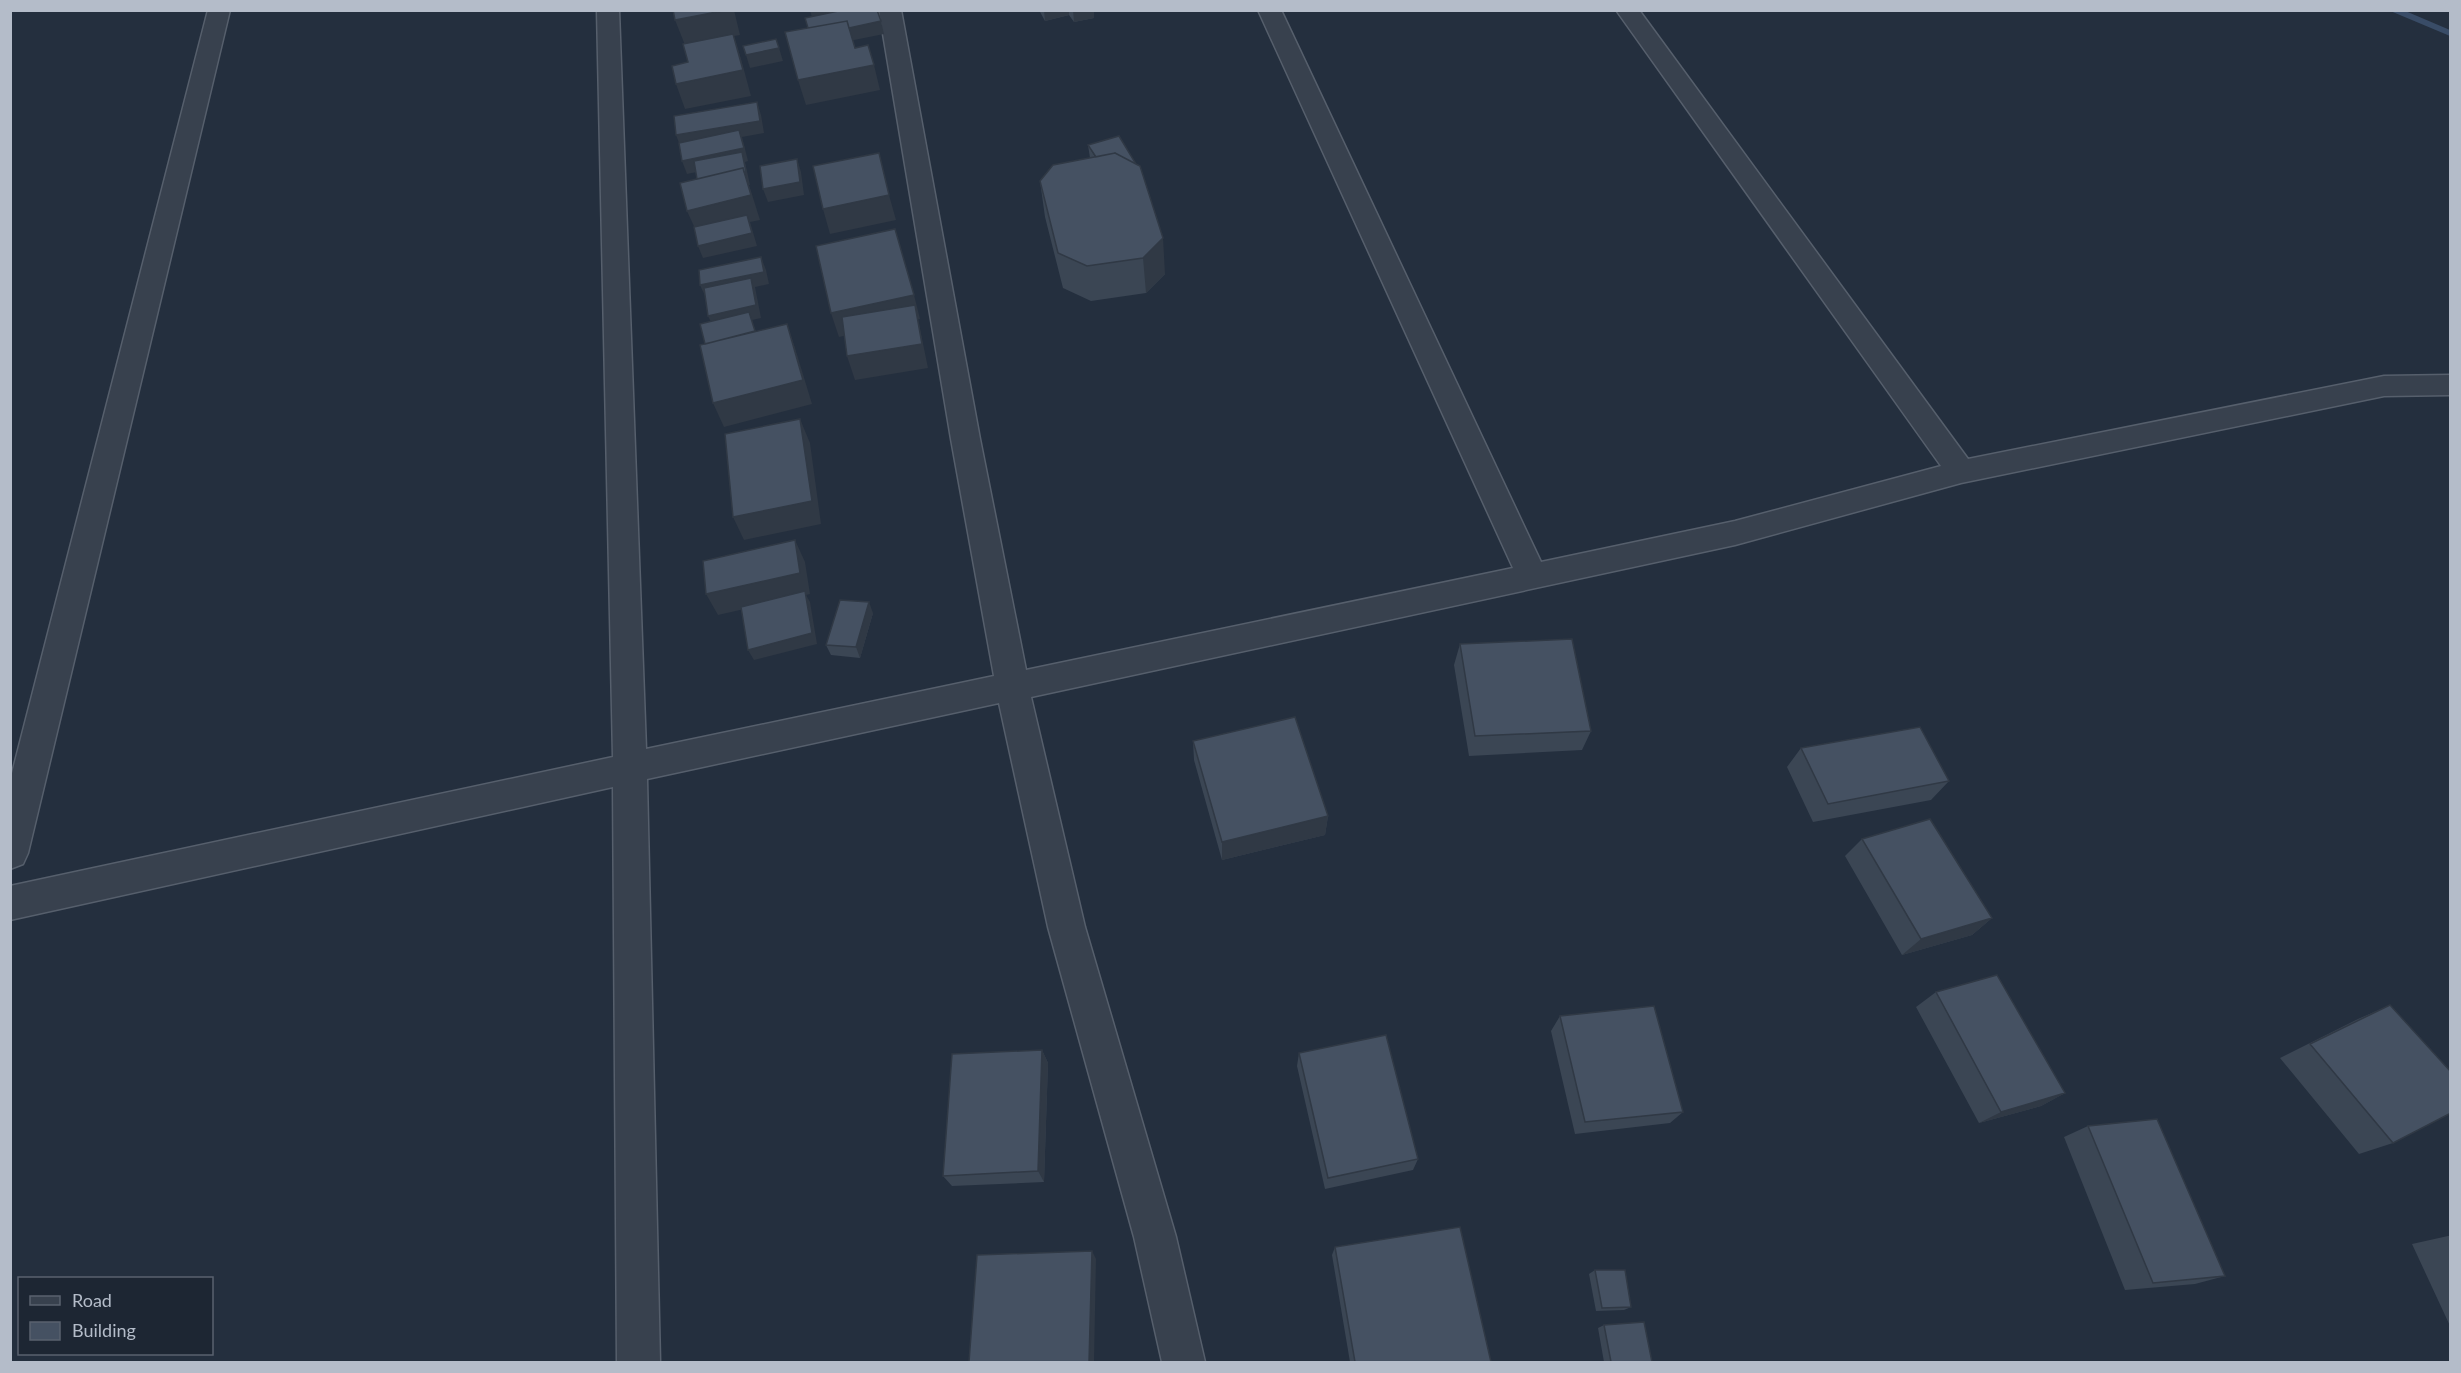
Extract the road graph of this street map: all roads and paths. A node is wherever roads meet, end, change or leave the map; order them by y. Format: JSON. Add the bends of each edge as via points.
{"nodes":[{"id":1,"x":219,"y":10,"type":"edge"},
{"id":2,"x":608,"y":10,"type":"edge"},
{"id":3,"x":890,"y":10,"type":"edge"},
{"id":4,"x":1269,"y":10,"type":"edge"},
{"id":5,"x":1627,"y":10,"type":"edge"},
{"id":6,"x":2451,"y":385,"type":"edge"},
{"id":7,"x":1961,"y":472,"type":"junction"},
{"id":8,"x":1532,"y":575,"type":"junction"},
{"id":9,"x":1012,"y":688,"type":"junction"},
{"id":10,"x":630,"y":768,"type":"junction"},
{"id":11,"x":10,"y":853,"type":"edge"},
{"id":12,"x":10,"y":903,"type":"edge"},
{"id":13,"x":638,"y":1362,"type":"edge"},
{"id":14,"x":1184,"y":1362,"type":"edge"}],
"edges":[{"from":1,"to":11,"type":"street"},
{"from":2,"to":10,"type":"street"},
{"from":3,"to":9,"type":"street"},
{"from":4,"to":8,"type":"street"},
{"from":5,"to":7,"type":"street"},
{"from":6,"to":7,"type":"street","via":[[2384,386]]},
{"from":7,"to":8,"type":"street","via":[[1735,533]]},
{"from":8,"to":9,"type":"street"},
{"from":9,"to":10,"type":"street"},
{"from":9,"to":14,"type":"street","via":[[1052,869],[1169,1286]]},
{"from":10,"to":12,"type":"street"},
{"from":10,"to":13,"type":"street"}]}
